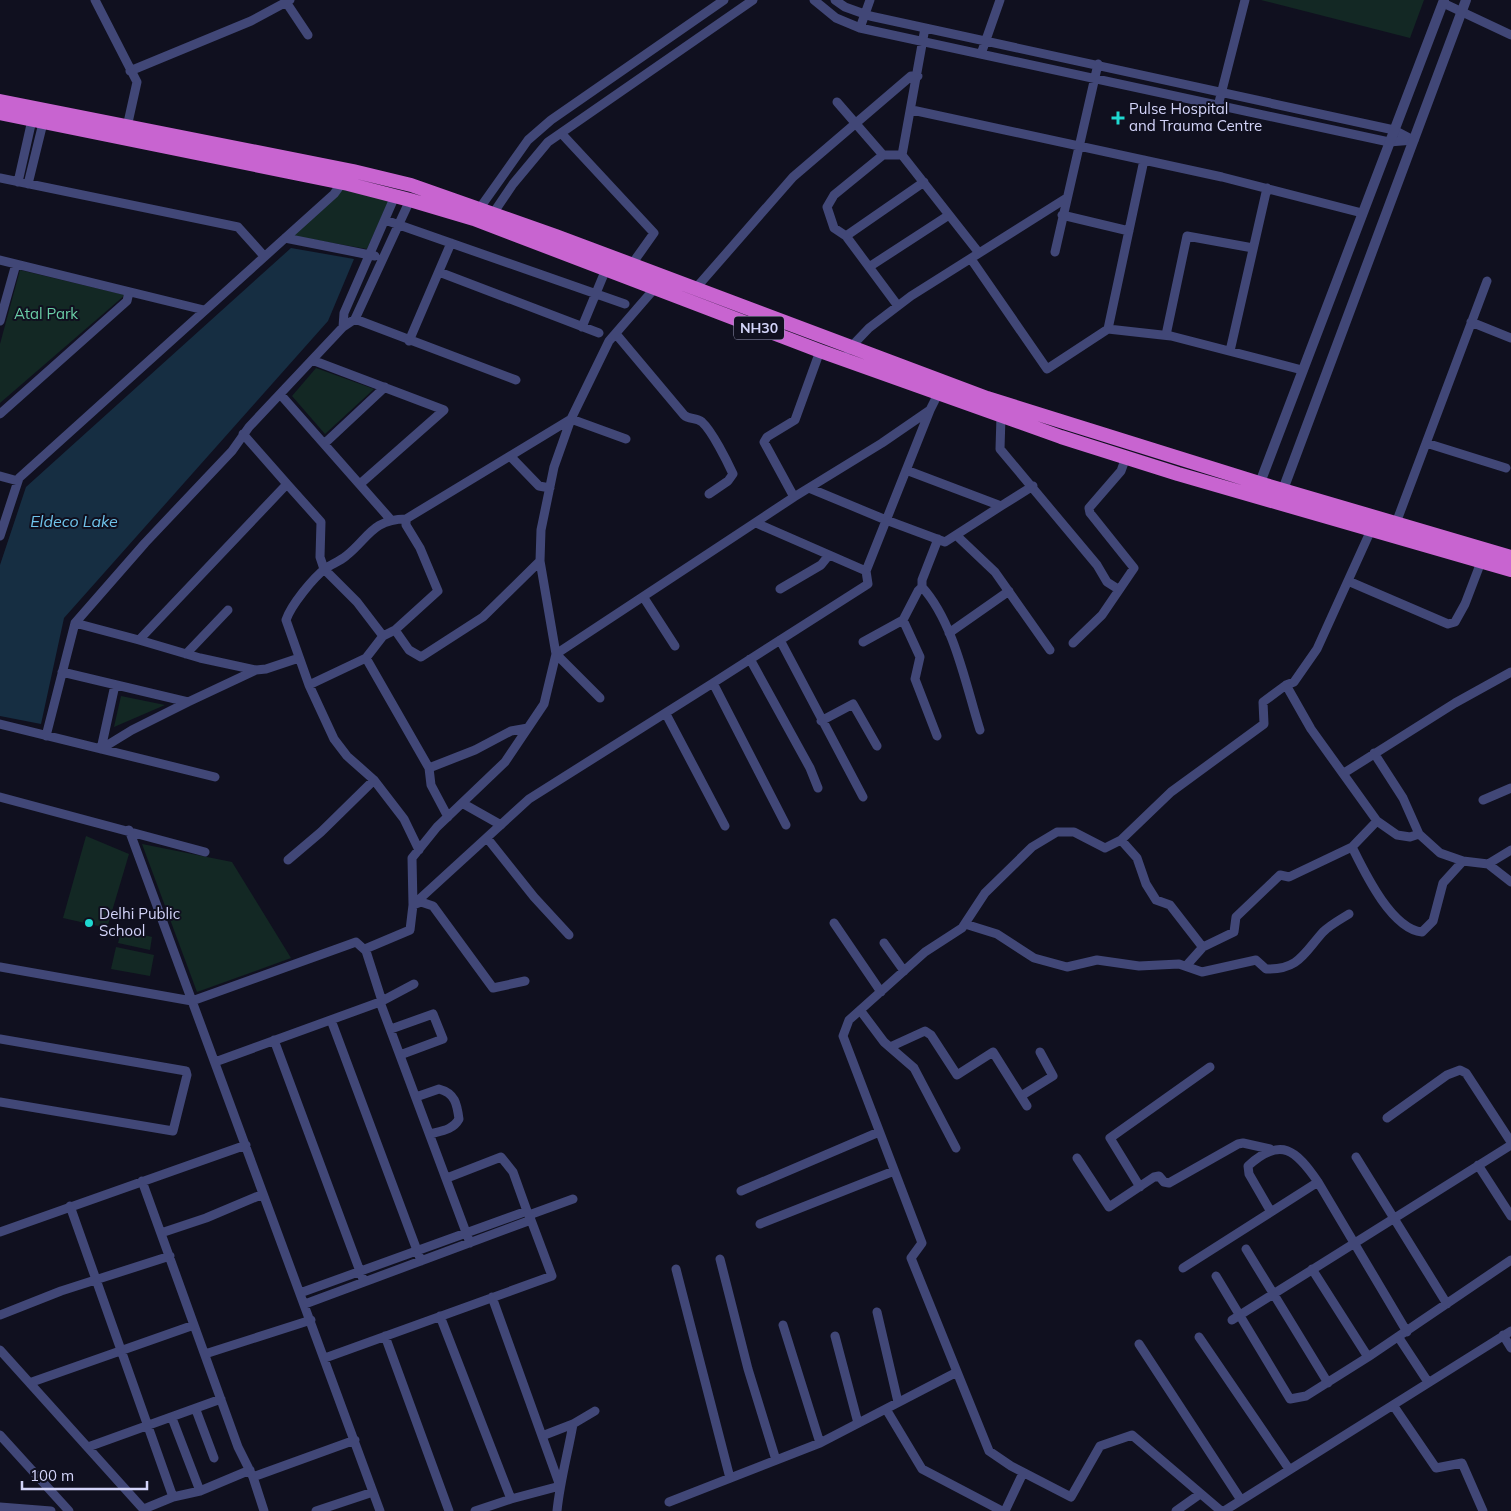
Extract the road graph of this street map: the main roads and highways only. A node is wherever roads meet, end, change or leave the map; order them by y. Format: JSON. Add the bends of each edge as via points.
{"nodes":[{"id":1,"x":0,"y":101,"type":"edge"},
{"id":2,"x":0,"y":113,"type":"edge"},
{"id":3,"x":476,"y":213,"type":"junction"},
{"id":4,"x":490,"y":218,"type":"junction"},
{"id":5,"x":1257,"y":490,"type":"junction"},
{"id":6,"x":1511,"y":557,"type":"edge"},
{"id":7,"x":1511,"y":570,"type":"edge"}],
"edges":[{"from":1,"to":3,"type":"highway","number":"NH30","via":[[353,171],[411,185]]},
{"from":2,"to":3,"type":"highway","number":"NH30"},
{"from":3,"to":4,"type":"highway","number":"NH30"},
{"from":4,"to":5,"type":"highway","number":"NH30","via":[[632,264],[987,398]]},
{"from":4,"to":5,"type":"highway","number":"NH30","via":[[606,269],[938,394],[1126,457]]},
{"from":5,"to":6,"type":"highway","number":"NH30","via":[[1282,490]]},
{"from":5,"to":7,"type":"highway","number":"NH30","via":[[1278,504]]}]}
